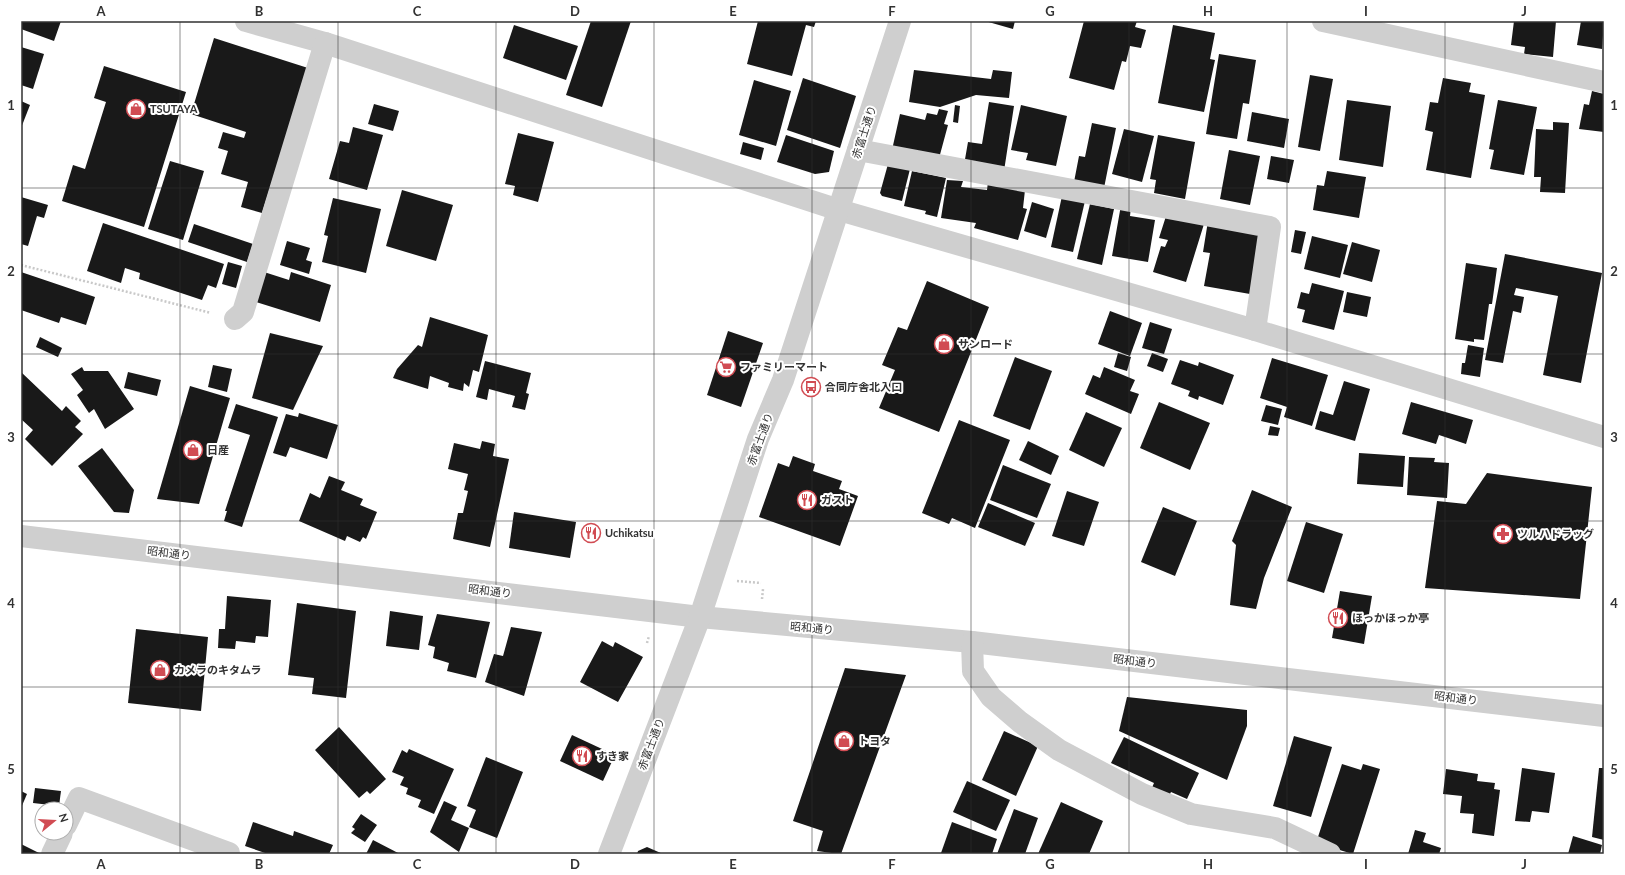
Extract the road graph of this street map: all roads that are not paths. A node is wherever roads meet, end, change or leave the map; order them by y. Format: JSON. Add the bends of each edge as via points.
{"nodes":[{"id":1,"x":246,"y":21,"type":"edge"},
{"id":2,"x":900,"y":21,"type":"edge"},
{"id":3,"x":1323,"y":21,"type":"edge"},
{"id":4,"x":325,"y":42,"type":"junction"},
{"id":5,"x":1604,"y":82,"type":"edge"},
{"id":6,"x":858,"y":150,"type":"junction"},
{"id":7,"x":838,"y":210,"type":"junction"},
{"id":8,"x":235,"y":319,"type":"road end"},
{"id":9,"x":1255,"y":330,"type":"junction"},
{"id":10,"x":1604,"y":437,"type":"edge"},
{"id":11,"x":21,"y":536,"type":"edge"},
{"id":12,"x":700,"y":617,"type":"junction"},
{"id":13,"x":972,"y":642,"type":"junction"},
{"id":14,"x":1604,"y":716,"type":"edge"},
{"id":15,"x":74,"y":808,"type":"edge"},
{"id":16,"x":58,"y":841,"type":"edge"},
{"id":17,"x":228,"y":853,"type":"edge"},
{"id":18,"x":52,"y":854,"type":"edge"},
{"id":19,"x":609,"y":854,"type":"edge"},
{"id":20,"x":1330,"y":854,"type":"edge"}],
"edges":[{"from":1,"to":4,"type":"street"},
{"from":2,"to":6,"type":"street","name":"赤富士通り"},
{"from":3,"to":5,"type":"street"},
{"from":4,"to":7,"type":"street"},
{"from":4,"to":8,"type":"street","via":[[242,312]]},
{"from":6,"to":7,"type":"street","name":"赤富士通り"},
{"from":6,"to":9,"type":"street","via":[[1270,226]]},
{"from":7,"to":9,"type":"street"},
{"from":7,"to":12,"type":"street","name":"赤富士通り","via":[[783,380],[758,439]]},
{"from":9,"to":10,"type":"street"},
{"from":11,"to":12,"type":"street","name":"昭和通り"},
{"from":12,"to":13,"type":"street","name":"昭和通り"},
{"from":12,"to":19,"type":"street","name":"赤富士通り"},
{"from":13,"to":14,"type":"street","name":"昭和通り"},
{"from":13,"to":20,"type":"street","via":[[973,671],[991,697],[1059,750],[1142,794],[1191,814],[1275,828]]},
{"from":15,"to":17,"type":"street","via":[[79,798]]},
{"from":16,"to":18,"type":"street"}]}
